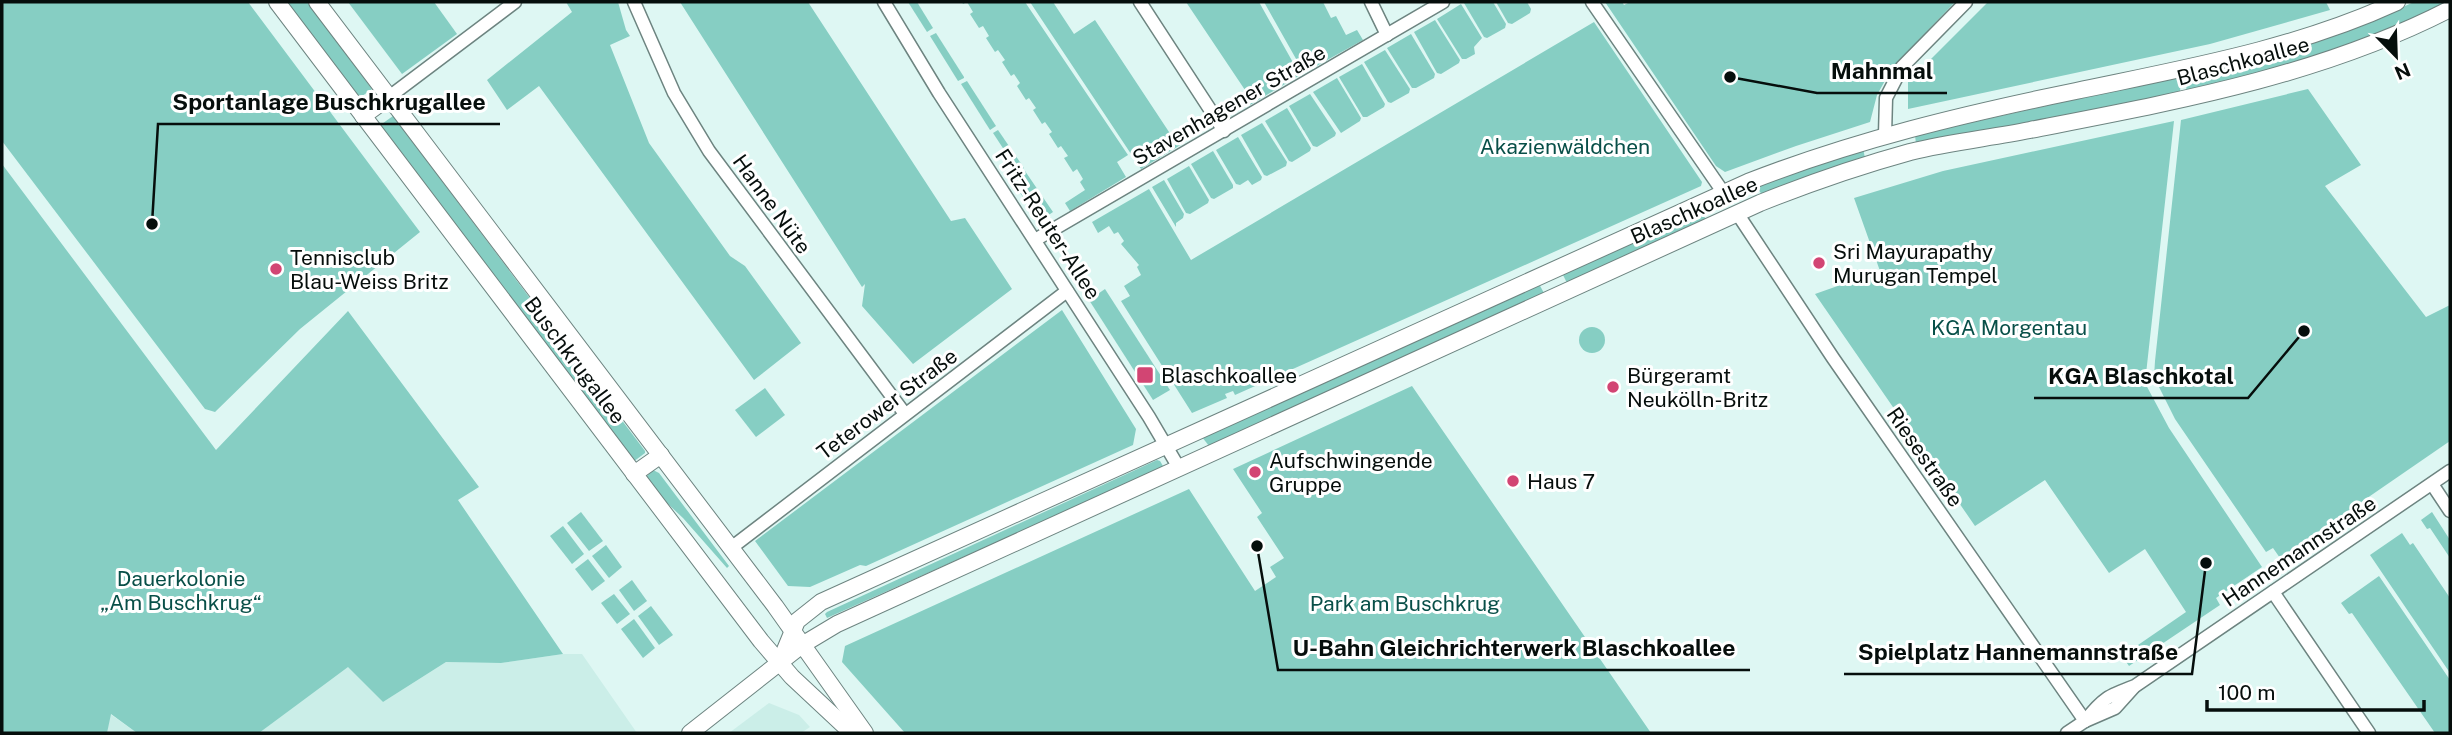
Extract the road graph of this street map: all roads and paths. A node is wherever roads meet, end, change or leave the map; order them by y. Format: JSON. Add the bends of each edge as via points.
{"nodes":[{"id":1,"x":277,"y":2,"type":"edge"},
{"id":2,"x":317,"y":2,"type":"edge"},
{"id":3,"x":515,"y":2,"type":"edge"},
{"id":4,"x":634,"y":2,"type":"edge"},
{"id":5,"x":884,"y":2,"type":"edge"},
{"id":6,"x":1139,"y":2,"type":"edge"},
{"id":7,"x":1371,"y":2,"type":"edge"},
{"id":8,"x":1443,"y":2,"type":"edge"},
{"id":9,"x":1592,"y":2,"type":"edge"},
{"id":10,"x":1966,"y":2,"type":"edge"},
{"id":11,"x":2397,"y":2,"type":"edge"},
{"id":12,"x":2450,"y":9,"type":"edge"},
{"id":13,"x":1387,"y":34,"type":"junction"},
{"id":14,"x":389,"y":97,"type":"junction"},
{"id":15,"x":363,"y":116,"type":"junction"},
{"id":16,"x":1224,"y":131,"type":"junction"},
{"id":17,"x":1885,"y":135,"type":"junction"},
{"id":18,"x":1723,"y":192,"type":"junction"},
{"id":19,"x":1737,"y":213,"type":"junction"},
{"id":20,"x":1035,"y":240,"type":"junction"},
{"id":21,"x":1067,"y":291,"type":"junction"},
{"id":22,"x":905,"y":414,"type":"junction"},
{"id":23,"x":1166,"y":446,"type":"junction"},
{"id":24,"x":661,"y":455,"type":"junction"},
{"id":25,"x":1179,"y":468,"type":"junction"},
{"id":26,"x":2450,"y":471,"type":"edge"},
{"id":27,"x":634,"y":474,"type":"junction"},
{"id":28,"x":2432,"y":484,"type":"junction"},
{"id":29,"x":2450,"y":511,"type":"edge"},
{"id":30,"x":731,"y":548,"type":"junction"},
{"id":31,"x":2273,"y":592,"type":"junction"},
{"id":32,"x":792,"y":630,"type":"junction"},
{"id":33,"x":802,"y":645,"type":"junction"},
{"id":34,"x":780,"y":664,"type":"junction"},
{"id":35,"x":2085,"y":727,"type":"edge"},
{"id":36,"x":690,"y":733,"type":"edge"},
{"id":37,"x":852,"y":733,"type":"edge"},
{"id":38,"x":865,"y":733,"type":"edge"},
{"id":39,"x":2067,"y":733,"type":"edge"},
{"id":40,"x":2368,"y":733,"type":"edge"}],
"edges":[{"from":1,"to":15,"type":"main road","name":"Buschkrugallee"},
{"from":2,"to":14,"type":"main road","name":"Buschkrugallee"},
{"from":3,"to":14,"type":"street"},
{"from":4,"to":22,"type":"street","name":"Hanne Nüte","via":[[674,93],[709,151]]},
{"from":5,"to":20,"type":"street","name":"Fritz-Reuter-Allee"},
{"from":6,"to":16,"type":"street"},
{"from":7,"to":13,"type":"street"},
{"from":8,"to":13,"type":"street","name":"Stavenhagener Straße"},
{"from":9,"to":18,"type":"street"},
{"from":10,"to":17,"type":"street","via":[[1902,66],[1886,98]]},
{"from":11,"to":17,"type":"main road","name":"Blaschkoallee","via":[[2272,48]]},
{"from":12,"to":19,"type":"main road","name":"Blaschkoallee","via":[[2356,51],[2294,71],[2181,99],[1912,152],[1817,181]]},
{"from":13,"to":16,"type":"street","name":"Stavenhagener Straße"},
{"from":14,"to":15,"type":"main road"},
{"from":14,"to":24,"type":"main road","name":"Buschkrugallee"},
{"from":15,"to":27,"type":"main road","name":"Buschkrugallee"},
{"from":16,"to":20,"type":"street","name":"Stavenhagener Straße"},
{"from":17,"to":18,"type":"main road","name":"Blaschkoallee"},
{"from":18,"to":23,"type":"main road","name":"Blaschkoallee"},
{"from":19,"to":25,"type":"main road","name":"Blaschkoallee"},
{"from":19,"to":35,"type":"street","name":"Riesestraße"},
{"from":20,"to":21,"type":"street","name":"Fritz-Reuter-Allee"},
{"from":21,"to":22,"type":"street","name":"Teterower Straße"},
{"from":21,"to":23,"type":"street","name":"Fritz-Reuter-Allee"},
{"from":22,"to":30,"type":"street","name":"Teterower Straße"},
{"from":23,"to":25,"type":"street","name":"Fritz-Reuter-Allee"},
{"from":23,"to":32,"type":"main road","name":"Blaschkoallee","via":[[821,602]]},
{"from":24,"to":27,"type":"main road"},
{"from":24,"to":30,"type":"main road","name":"Buschkrugallee"},
{"from":25,"to":33,"type":"main road","name":"Blaschkoallee","via":[[868,609]]},
{"from":26,"to":28,"type":"street","name":"Hannemannstraße"},
{"from":27,"to":34,"type":"main road","name":"Buschkrugallee"},
{"from":28,"to":29,"type":"street"},
{"from":28,"to":31,"type":"street","name":"Hannemannstraße"},
{"from":30,"to":32,"type":"main road","name":"Buschkrugallee"},
{"from":31,"to":35,"type":"street","name":"Hannemannstraße","via":[[2136,686],[2100,702]]},
{"from":31,"to":40,"type":"street"},
{"from":32,"to":33,"type":"main road","name":"Buschkrugallee"},
{"from":32,"to":34,"type":"main road"},
{"from":33,"to":34,"type":"main road","name":"Blaschkoallee"},
{"from":33,"to":38,"type":"main road","name":"Buschkrugallee"},
{"from":34,"to":36,"type":"main road","name":"Blaschkoallee"},
{"from":34,"to":37,"type":"main road","name":"Buschkrugallee"},
{"from":35,"to":39,"type":"street","name":"Hannemannstraße"}]}
